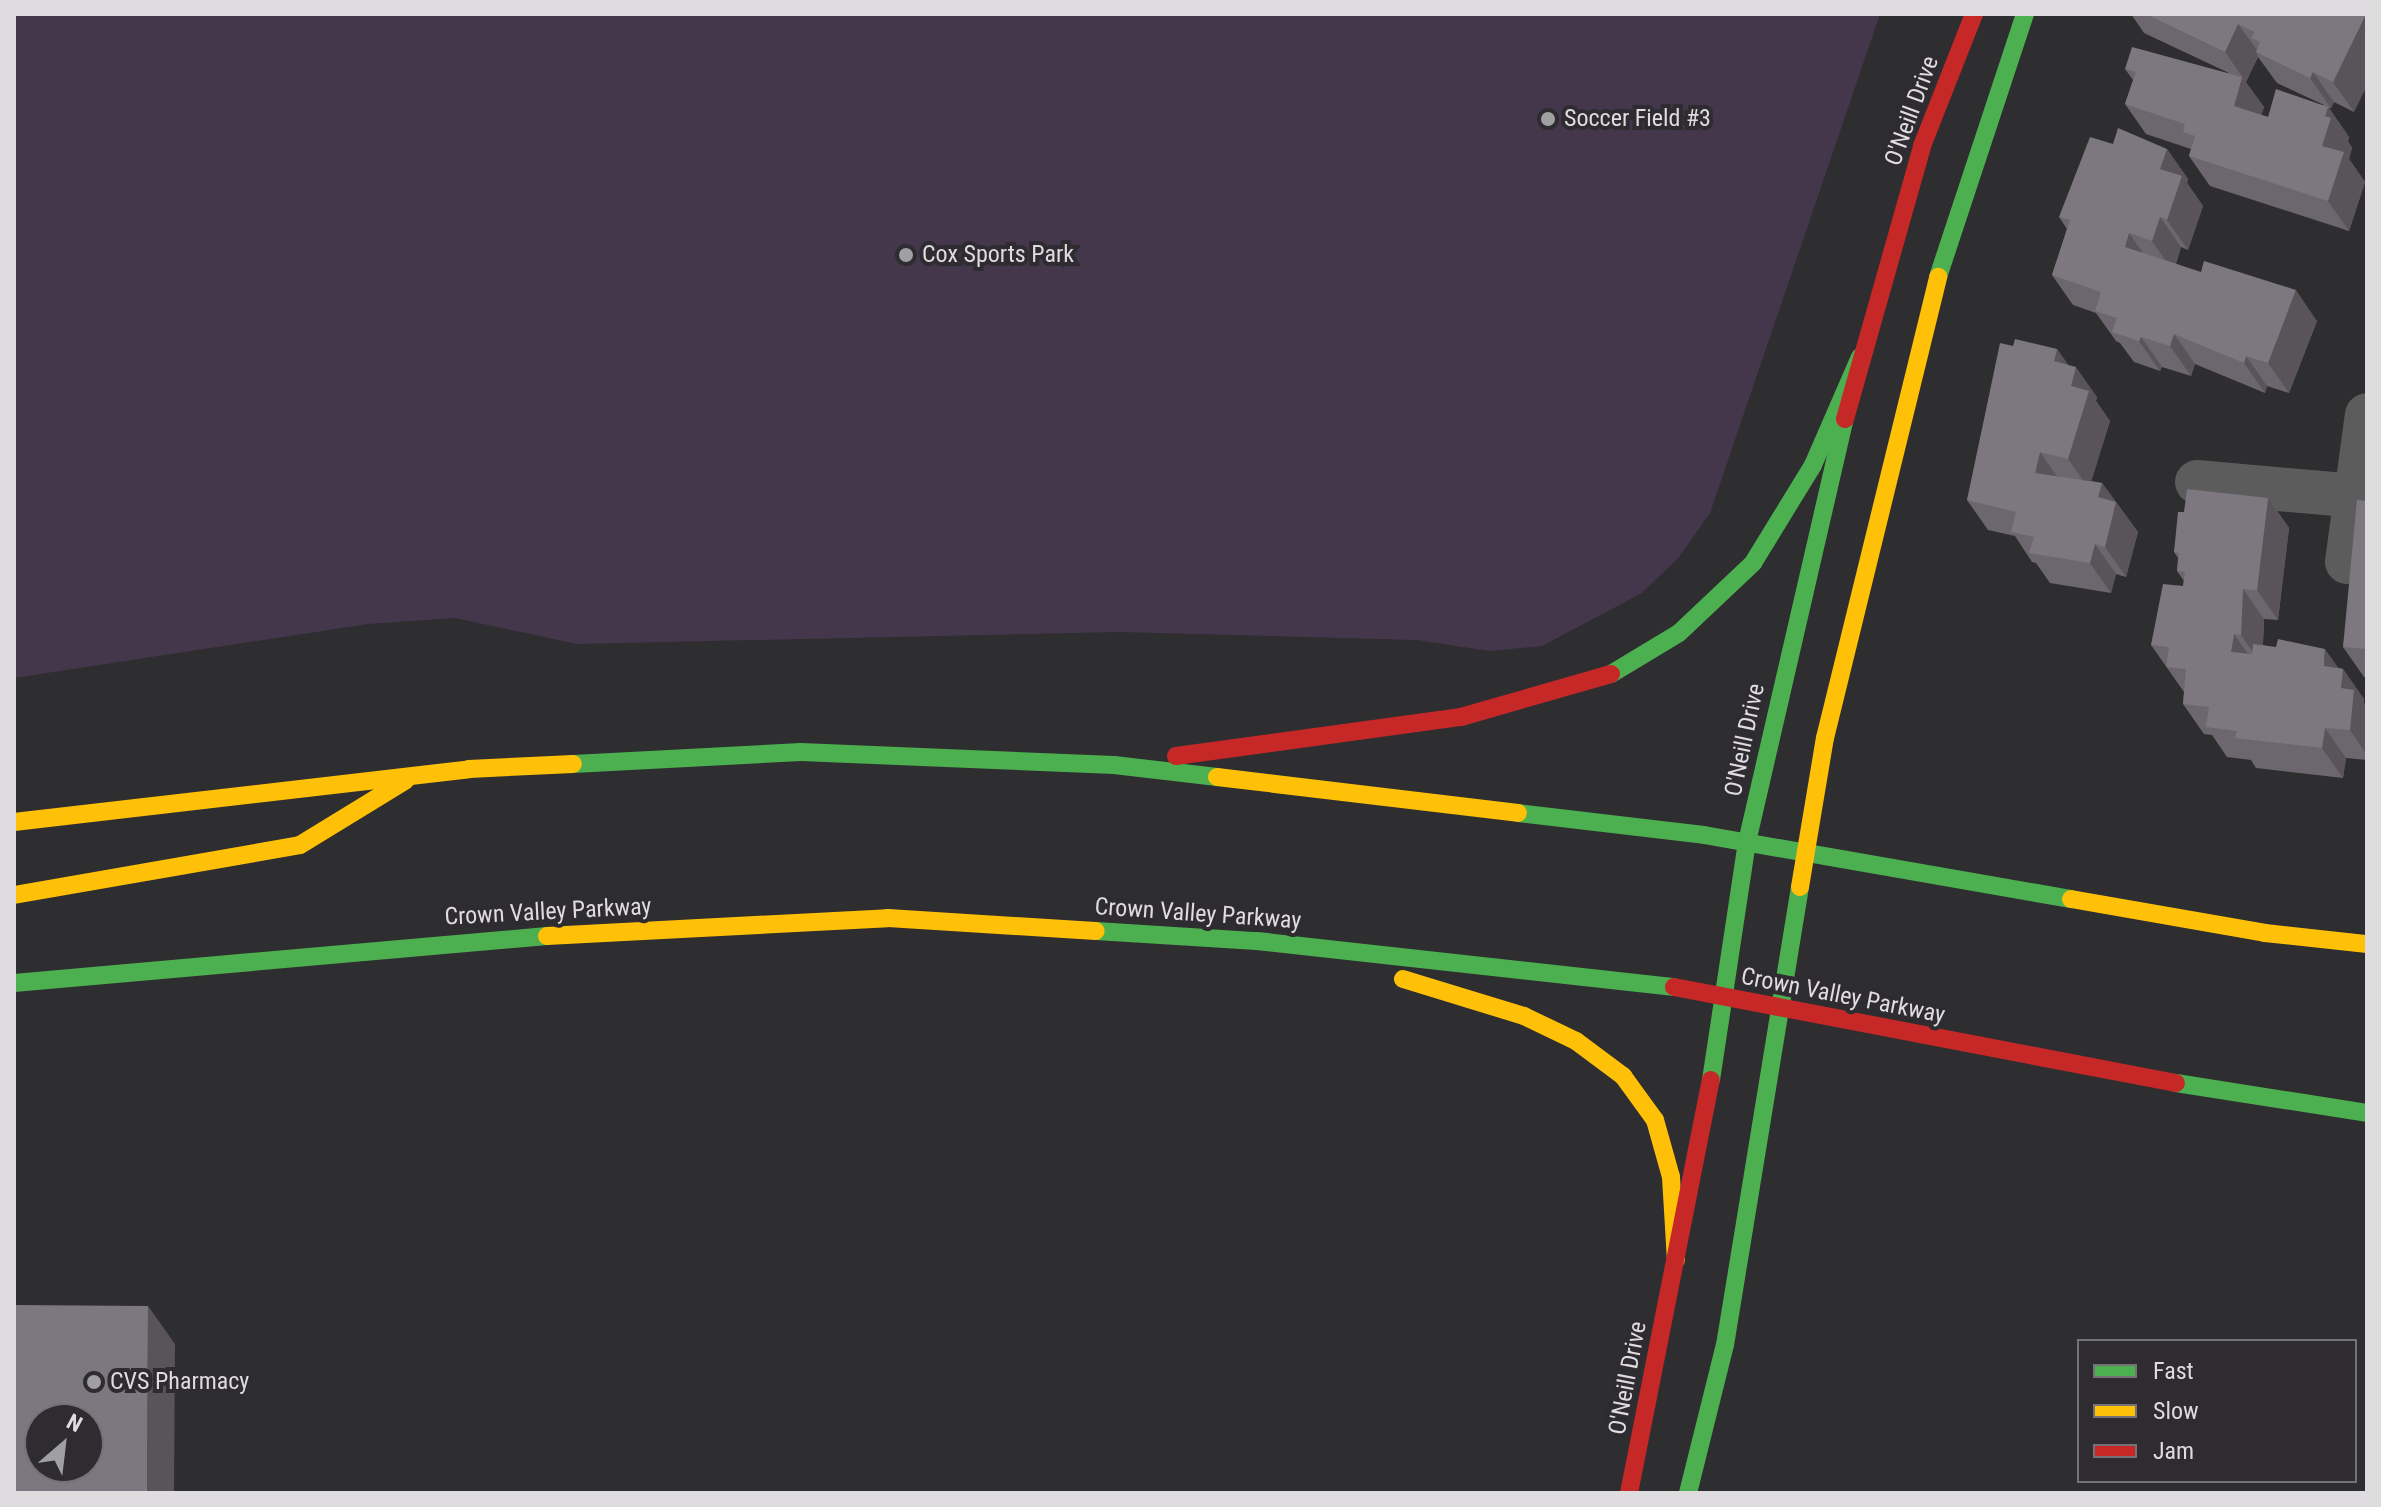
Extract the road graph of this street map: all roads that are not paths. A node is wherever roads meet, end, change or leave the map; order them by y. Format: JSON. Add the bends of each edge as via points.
{"nodes":[{"id":1,"x":1974,"y":14,"type":"edge"},
{"id":2,"x":2025,"y":14,"type":"edge"},
{"id":3,"x":1860,"y":357,"type":"junction"},
{"id":4,"x":2367,"y":415,"type":"edge"},
{"id":5,"x":2197,"y":482,"type":"dead end"},
{"id":6,"x":2361,"y":497,"type":"edge"},
{"id":7,"x":2347,"y":562,"type":"dead end"},
{"id":8,"x":1114,"y":765,"type":"junction"},
{"id":9,"x":412,"y":776,"type":"junction"},
{"id":10,"x":14,"y":822,"type":"edge"},
{"id":11,"x":1747,"y":842,"type":"junction"},
{"id":12,"x":1806,"y":850,"type":"junction"},
{"id":13,"x":14,"y":895,"type":"edge"},
{"id":14,"x":1257,"y":941,"type":"junction"},
{"id":15,"x":2367,"y":944,"type":"edge"},
{"id":16,"x":14,"y":983,"type":"edge"},
{"id":17,"x":1727,"y":997,"type":"junction"},
{"id":18,"x":1783,"y":1008,"type":"junction"},
{"id":19,"x":2367,"y":1113,"type":"edge"},
{"id":20,"x":1676,"y":1260,"type":"junction"},
{"id":21,"x":1629,"y":1493,"type":"edge"},
{"id":22,"x":1688,"y":1493,"type":"edge"}],
"edges":[{"from":1,"to":3,"type":"main road","name":"O'Neill Drive","via":[[1922,146]]},
{"from":2,"to":12,"type":"main road","via":[[1922,325],[1825,738]]},
{"from":3,"to":8,"type":"main road","via":[[1813,465],[1753,563],[1679,633],[1598,681],[1461,717]]},
{"from":3,"to":11,"type":"main road","name":"O'Neill Drive"},
{"from":4,"to":6,"type":"street"},
{"from":5,"to":6,"type":"street"},
{"from":6,"to":7,"type":"street"},
{"from":8,"to":9,"type":"main road","via":[[801,752]]},
{"from":8,"to":11,"type":"main road"},
{"from":9,"to":10,"type":"main road"},
{"from":9,"to":13,"type":"main road","via":[[300,845]]},
{"from":11,"to":12,"type":"main road"},
{"from":11,"to":17,"type":"main road","name":"O'Neill Drive"},
{"from":12,"to":15,"type":"main road","via":[[2265,933]]},
{"from":12,"to":18,"type":"main road"},
{"from":14,"to":16,"type":"main road","name":"Crown Valley Parkway","via":[[888,918],[470,940]]},
{"from":14,"to":17,"type":"main road","name":"Crown Valley Parkway"},
{"from":14,"to":20,"type":"main road","via":[[1524,1016],[1576,1041],[1623,1076],[1655,1120],[1671,1177]]},
{"from":17,"to":18,"type":"main road","name":"Crown Valley Parkway"},
{"from":17,"to":20,"type":"main road","name":"O'Neill Drive"},
{"from":18,"to":19,"type":"main road","name":"Crown Valley Parkway","via":[[2251,1097]]},
{"from":18,"to":22,"type":"main road","via":[[1725,1345]]},
{"from":20,"to":21,"type":"main road","name":"O'Neill Drive"}]}
